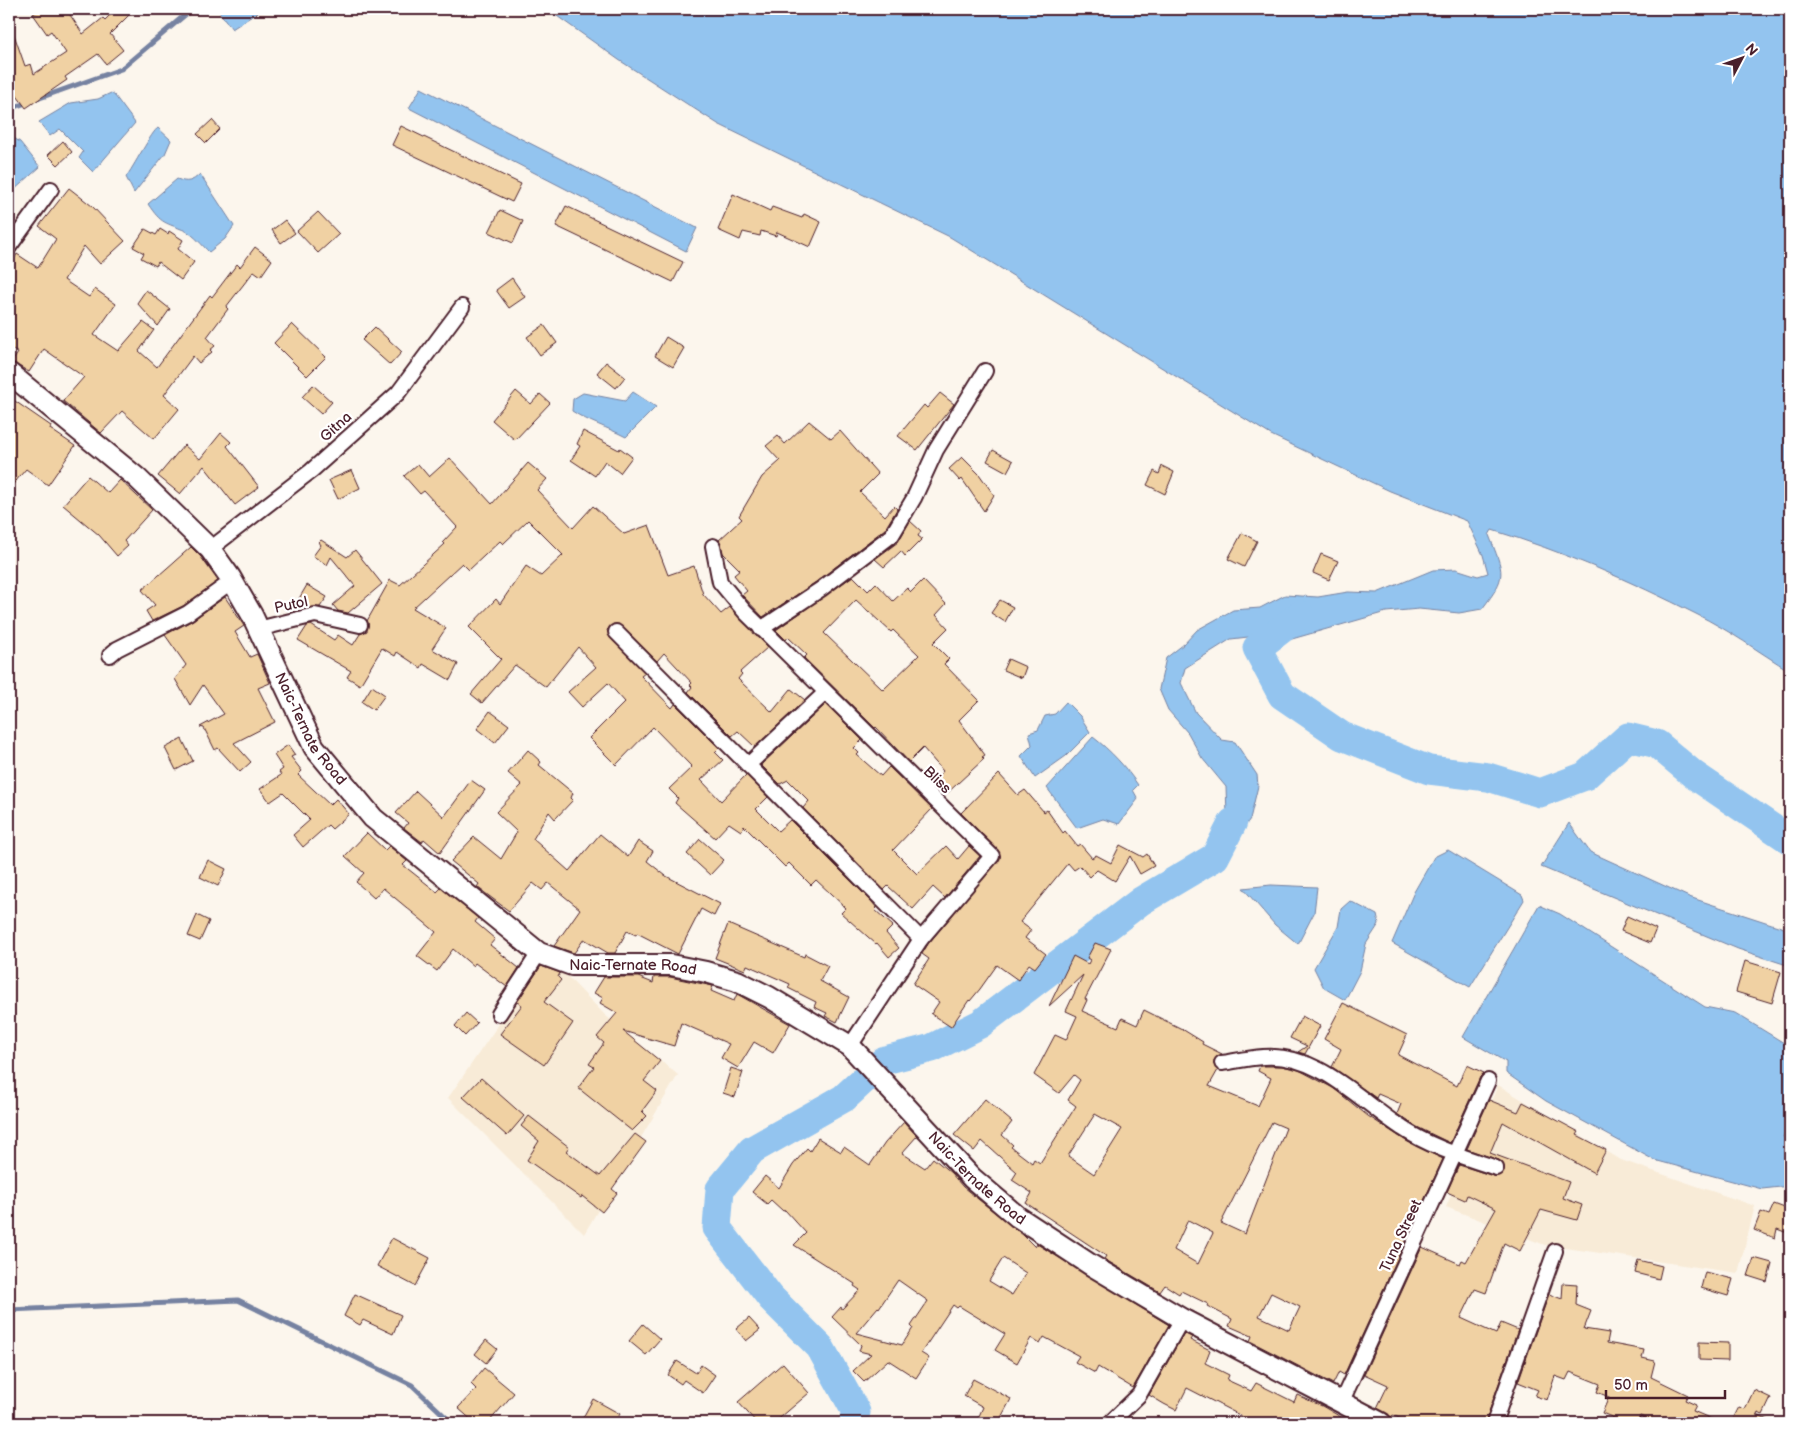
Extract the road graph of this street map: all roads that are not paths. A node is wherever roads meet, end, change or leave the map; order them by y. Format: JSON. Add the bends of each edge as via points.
{"nodes":[{"id":1,"x":51,"y":189,"type":"dead end"},
{"id":2,"x":9,"y":247,"type":"edge"},
{"id":3,"x":462,"y":307,"type":"dead end"},
{"id":4,"x":985,"y":371,"type":"dead end"},
{"id":5,"x":9,"y":373,"type":"edge"},
{"id":6,"x":712,"y":546,"type":"dead end"},
{"id":7,"x":210,"y":549,"type":"junction"},
{"id":8,"x":232,"y":582,"type":"junction"},
{"id":9,"x":360,"y":625,"type":"dead end"},
{"id":10,"x":258,"y":629,"type":"junction"},
{"id":11,"x":761,"y":629,"type":"junction"},
{"id":12,"x":616,"y":632,"type":"dead end"},
{"id":13,"x":110,"y":655,"type":"dead end"},
{"id":14,"x":825,"y":693,"type":"junction"},
{"id":15,"x":748,"y":765,"type":"junction"},
{"id":16,"x":921,"y":939,"type":"junction"},
{"id":17,"x":539,"y":953,"type":"junction"},
{"id":18,"x":500,"y":1014,"type":"dead end"},
{"id":19,"x":850,"y":1046,"type":"junction"},
{"id":20,"x":1222,"y":1064,"type":"dead end"},
{"id":21,"x":1488,"y":1081,"type":"dead end"},
{"id":22,"x":1456,"y":1154,"type":"junction"},
{"id":23,"x":1496,"y":1168,"type":"dead end"},
{"id":24,"x":1556,"y":1251,"type":"dead end"},
{"id":25,"x":1182,"y":1319,"type":"junction"},
{"id":26,"x":1342,"y":1403,"type":"junction"},
{"id":27,"x":1110,"y":1423,"type":"edge"},
{"id":28,"x":1381,"y":1423,"type":"edge"},
{"id":29,"x":1494,"y":1423,"type":"edge"}],
"edges":[{"from":1,"to":2,"type":"street"},
{"from":3,"to":7,"type":"street","name":"Gitna","via":[[398,393],[311,471]]},
{"from":4,"to":11,"type":"street","via":[[936,450],[914,498],[892,535]]},
{"from":5,"to":7,"type":"main road","name":"Naic-Ternate Road","via":[[137,478]]},
{"from":6,"to":11,"type":"street","name":"Bliss","via":[[720,582]]},
{"from":7,"to":8,"type":"main road","name":"Naic-Ternate Road"},
{"from":8,"to":10,"type":"main road","name":"Naic-Ternate Road"},
{"from":8,"to":13,"type":"street","via":[[188,613]]},
{"from":9,"to":10,"type":"street","name":"Putol","via":[[315,615]]},
{"from":10,"to":17,"type":"main road","name":"Naic-Ternate Road","via":[[298,716],[328,766],[381,825]]},
{"from":11,"to":14,"type":"street","name":"Bliss"},
{"from":12,"to":15,"type":"street"},
{"from":14,"to":15,"type":"street"},
{"from":14,"to":16,"type":"street","name":"Bliss","via":[[992,856]]},
{"from":15,"to":16,"type":"street"},
{"from":16,"to":19,"type":"street","name":"Bliss"},
{"from":17,"to":18,"type":"street"},
{"from":17,"to":19,"type":"main road","name":"Naic-Ternate Road","via":[[572,965],[671,965],[737,981]]},
{"from":19,"to":25,"type":"main road","name":"Naic-Ternate Road","via":[[972,1178],[1018,1217]]},
{"from":20,"to":22,"type":"street","via":[[1264,1056],[1312,1066],[1348,1087],[1402,1129]]},
{"from":21,"to":22,"type":"street","name":"Tuna Street"},
{"from":22,"to":23,"type":"street"},
{"from":22,"to":26,"type":"street","name":"Tuna Street"},
{"from":24,"to":29,"type":"street"},
{"from":25,"to":26,"type":"main road","name":"Naic-Ternate Road"},
{"from":25,"to":27,"type":"street","via":[[1139,1395]]},
{"from":26,"to":28,"type":"main road","name":"Naic-Ternate Road"}]}
